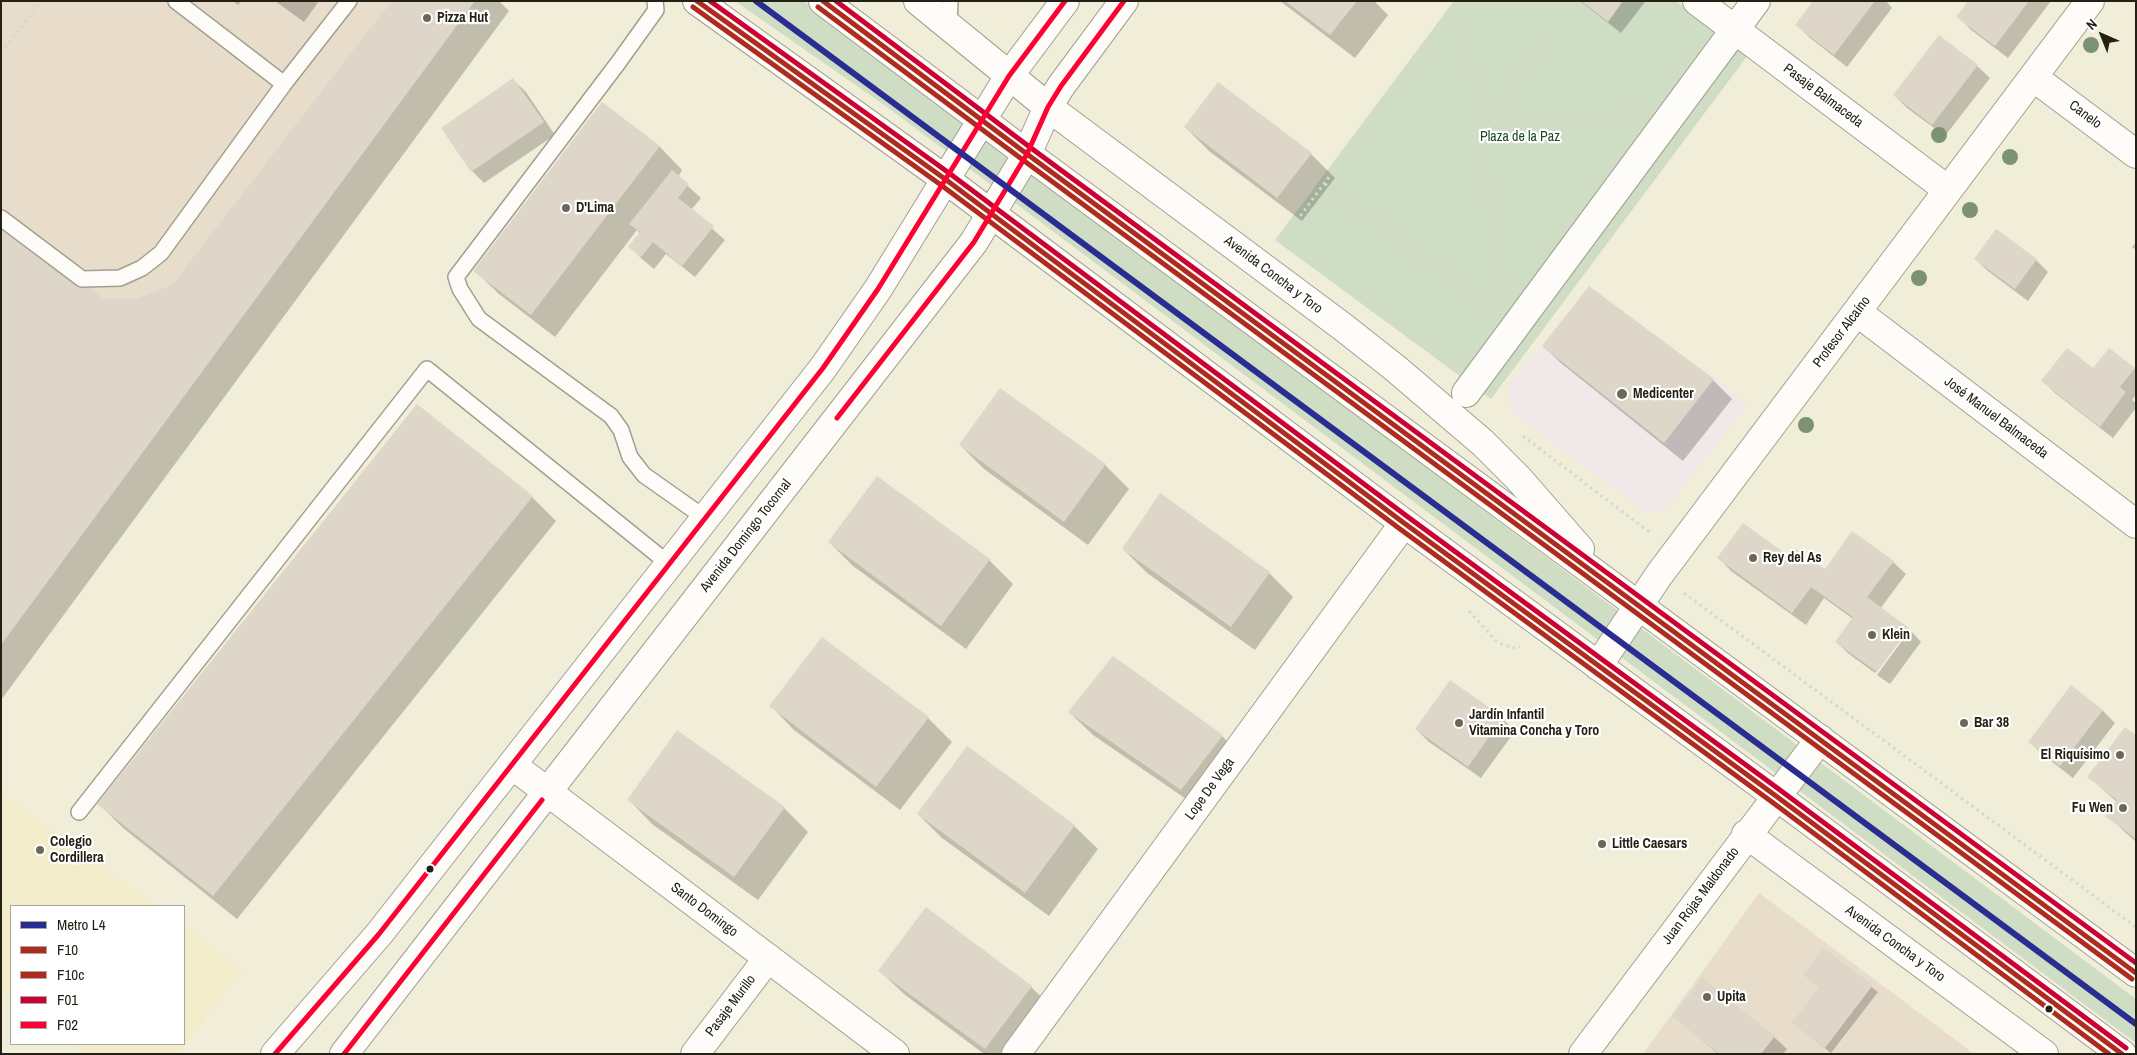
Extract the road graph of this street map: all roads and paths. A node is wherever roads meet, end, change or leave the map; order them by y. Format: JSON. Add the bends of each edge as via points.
{"nodes":[{"id":1,"x":41,"y":1,"type":"edge"},
{"id":2,"x":176,"y":1,"type":"edge"},
{"id":3,"x":348,"y":1,"type":"edge"},
{"id":4,"x":655,"y":1,"type":"edge"},
{"id":5,"x":697,"y":1,"type":"edge"},
{"id":6,"x":823,"y":1,"type":"edge"},
{"id":7,"x":918,"y":1,"type":"edge"},
{"id":8,"x":1065,"y":1,"type":"edge"},
{"id":9,"x":1124,"y":1,"type":"edge"},
{"id":10,"x":1461,"y":1,"type":"edge"},
{"id":11,"x":1697,"y":1,"type":"edge"},
{"id":12,"x":1756,"y":1,"type":"edge"},
{"id":13,"x":2090,"y":1,"type":"edge"},
{"id":14,"x":950,"y":14,"type":"edge"},
{"id":15,"x":1735,"y":30,"type":"junction"},
{"id":16,"x":1545,"y":42,"type":"dead end"},
{"id":17,"x":1,"y":53,"type":"edge"},
{"id":18,"x":1008,"y":76,"type":"junction"},
{"id":19,"x":2033,"y":77,"type":"junction"},
{"id":20,"x":284,"y":84,"type":"junction"},
{"id":21,"x":1680,"y":103,"type":"junction"},
{"id":22,"x":1048,"y":107,"type":"junction"},
{"id":23,"x":981,"y":120,"type":"junction"},
{"id":24,"x":1480,"y":134,"type":"junction"},
{"id":25,"x":1027,"y":154,"type":"junction"},
{"id":26,"x":2136,"y":154,"type":"edge"},
{"id":27,"x":945,"y":179,"type":"junction"},
{"id":28,"x":1325,"y":184,"type":"junction"},
{"id":29,"x":1948,"y":190,"type":"junction"},
{"id":30,"x":992,"y":215,"type":"junction"},
{"id":31,"x":1,"y":218,"type":"edge"},
{"id":32,"x":1276,"y":249,"type":"dead end"},
{"id":33,"x":1856,"y":312,"type":"junction"},
{"id":34,"x":1517,"y":324,"type":"junction"},
{"id":35,"x":1466,"y":393,"type":"dead end"},
{"id":36,"x":705,"y":518,"type":"junction"},
{"id":37,"x":1404,"y":523,"type":"junction"},
{"id":38,"x":2136,"y":524,"type":"edge"},
{"id":39,"x":669,"y":564,"type":"junction"},
{"id":40,"x":1602,"y":578,"type":"junction"},
{"id":41,"x":1638,"y":604,"type":"junction"},
{"id":42,"x":1598,"y":666,"type":"junction"},
{"id":43,"x":1820,"y":738,"type":"junction"},
{"id":44,"x":512,"y":765,"type":"junction"},
{"id":45,"x":547,"y":792,"type":"junction"},
{"id":46,"x":1776,"y":796,"type":"junction"},
{"id":47,"x":79,"y":812,"type":"dead end"},
{"id":48,"x":1746,"y":834,"type":"junction"},
{"id":49,"x":768,"y":958,"type":"junction"},
{"id":50,"x":2136,"y":974,"type":"edge"},
{"id":51,"x":275,"y":1054,"type":"edge"},
{"id":52,"x":344,"y":1054,"type":"edge"},
{"id":53,"x":694,"y":1054,"type":"edge"},
{"id":54,"x":895,"y":1054,"type":"edge"},
{"id":55,"x":1016,"y":1054,"type":"edge"},
{"id":56,"x":1582,"y":1054,"type":"edge"},
{"id":57,"x":2044,"y":1054,"type":"edge"},
{"id":58,"x":2122,"y":1054,"type":"edge"}],
"edges":[{"from":1,"to":17,"type":"path"},
{"from":2,"to":20,"type":"lane"},
{"from":3,"to":20,"type":"lane"},
{"from":4,"to":36,"type":"lane","via":[[656,10],[618,63],[456,277],[480,319],[611,416],[621,430],[630,457],[644,475]]},
{"from":5,"to":27,"type":"main road"},
{"from":6,"to":23,"type":"main road","name":"Avenida Concha y Toro"},
{"from":7,"to":14,"type":"main road","name":"Avenida Concha y Toro"},
{"from":8,"to":18,"type":"main road"},
{"from":9,"to":22,"type":"main road","name":"Avenida Domingo Tocornal"},
{"from":10,"to":24,"type":"path"},
{"from":10,"to":28,"type":"path"},
{"from":11,"to":15,"type":"main road","name":"Pasaje Balmaceda"},
{"from":12,"to":15,"type":"main road"},
{"from":13,"to":19,"type":"main road","name":"Profesor Alcaíno"},
{"from":14,"to":18,"type":"main road","name":"Avenida Concha y Toro"},
{"from":15,"to":21,"type":"main road"},
{"from":15,"to":29,"type":"main road","name":"Pasaje Balmaceda"},
{"from":16,"to":24,"type":"path"},
{"from":18,"to":22,"type":"main road","name":"Avenida Concha y Toro"},
{"from":18,"to":23,"type":"main road"},
{"from":19,"to":26,"type":"main road","name":"Canelo"},
{"from":19,"to":29,"type":"main road","name":"Profesor Alcaíno"},
{"from":20,"to":31,"type":"lane","via":[[161,253],[142,268],[120,278],[82,279]]},
{"from":21,"to":24,"type":"path"},
{"from":21,"to":34,"type":"main road"},
{"from":22,"to":25,"type":"main road","name":"Avenida Domingo Tocornal"},
{"from":22,"to":40,"type":"main road","name":"Avenida Concha y Toro","via":[[1343,327],[1445,410],[1519,479]]},
{"from":23,"to":25,"type":"main road","name":"Avenida Concha y Toro"},
{"from":23,"to":27,"type":"main road"},
{"from":24,"to":34,"type":"path","via":[[1498,261]]},
{"from":25,"to":30,"type":"main road","name":"Avenida Domingo Tocornal"},
{"from":25,"to":40,"type":"main road","name":"Avenida Concha y Toro"},
{"from":27,"to":30,"type":"main road"},
{"from":27,"to":36,"type":"main road","via":[[878,289],[823,368]]},
{"from":28,"to":32,"type":"path"},
{"from":28,"to":34,"type":"path"},
{"from":29,"to":33,"type":"main road","name":"Profesor Alcaíno"},
{"from":30,"to":37,"type":"main road"},
{"from":30,"to":45,"type":"main road","name":"Avenida Domingo Tocornal"},
{"from":33,"to":38,"type":"main road","name":"José Manuel Balmaceda"},
{"from":33,"to":41,"type":"main road","name":"Profesor Alcaíno"},
{"from":34,"to":35,"type":"main road"},
{"from":36,"to":39,"type":"main road"},
{"from":37,"to":42,"type":"main road"},
{"from":37,"to":55,"type":"main road","name":"Lope De Vega"},
{"from":39,"to":44,"type":"main road"},
{"from":39,"to":47,"type":"lane","via":[[427,368]]},
{"from":40,"to":41,"type":"main road","name":"Avenida Concha y Toro"},
{"from":41,"to":42,"type":"main road","name":"Profesor Alcaíno"},
{"from":41,"to":43,"type":"main road","name":"Avenida Concha y Toro"},
{"from":42,"to":46,"type":"main road"},
{"from":43,"to":46,"type":"main road","name":"Juan Rojas Maldonado"},
{"from":43,"to":50,"type":"main road","name":"Avenida Concha y Toro"},
{"from":44,"to":45,"type":"main road","name":"Santo Domingo"},
{"from":44,"to":51,"type":"main road","via":[[379,934]]},
{"from":45,"to":49,"type":"main road","name":"Santo Domingo"},
{"from":45,"to":52,"type":"main road","name":"Avenida Domingo Tocornal"},
{"from":46,"to":48,"type":"main road","name":"Juan Rojas Maldonado"},
{"from":46,"to":58,"type":"main road"},
{"from":48,"to":56,"type":"main road","name":"Juan Rojas Maldonado"},
{"from":48,"to":57,"type":"main road","name":"Avenida Concha y Toro"},
{"from":49,"to":53,"type":"main road","name":"Pasaje Murillo"},
{"from":49,"to":54,"type":"main road","name":"Santo Domingo"}]}
